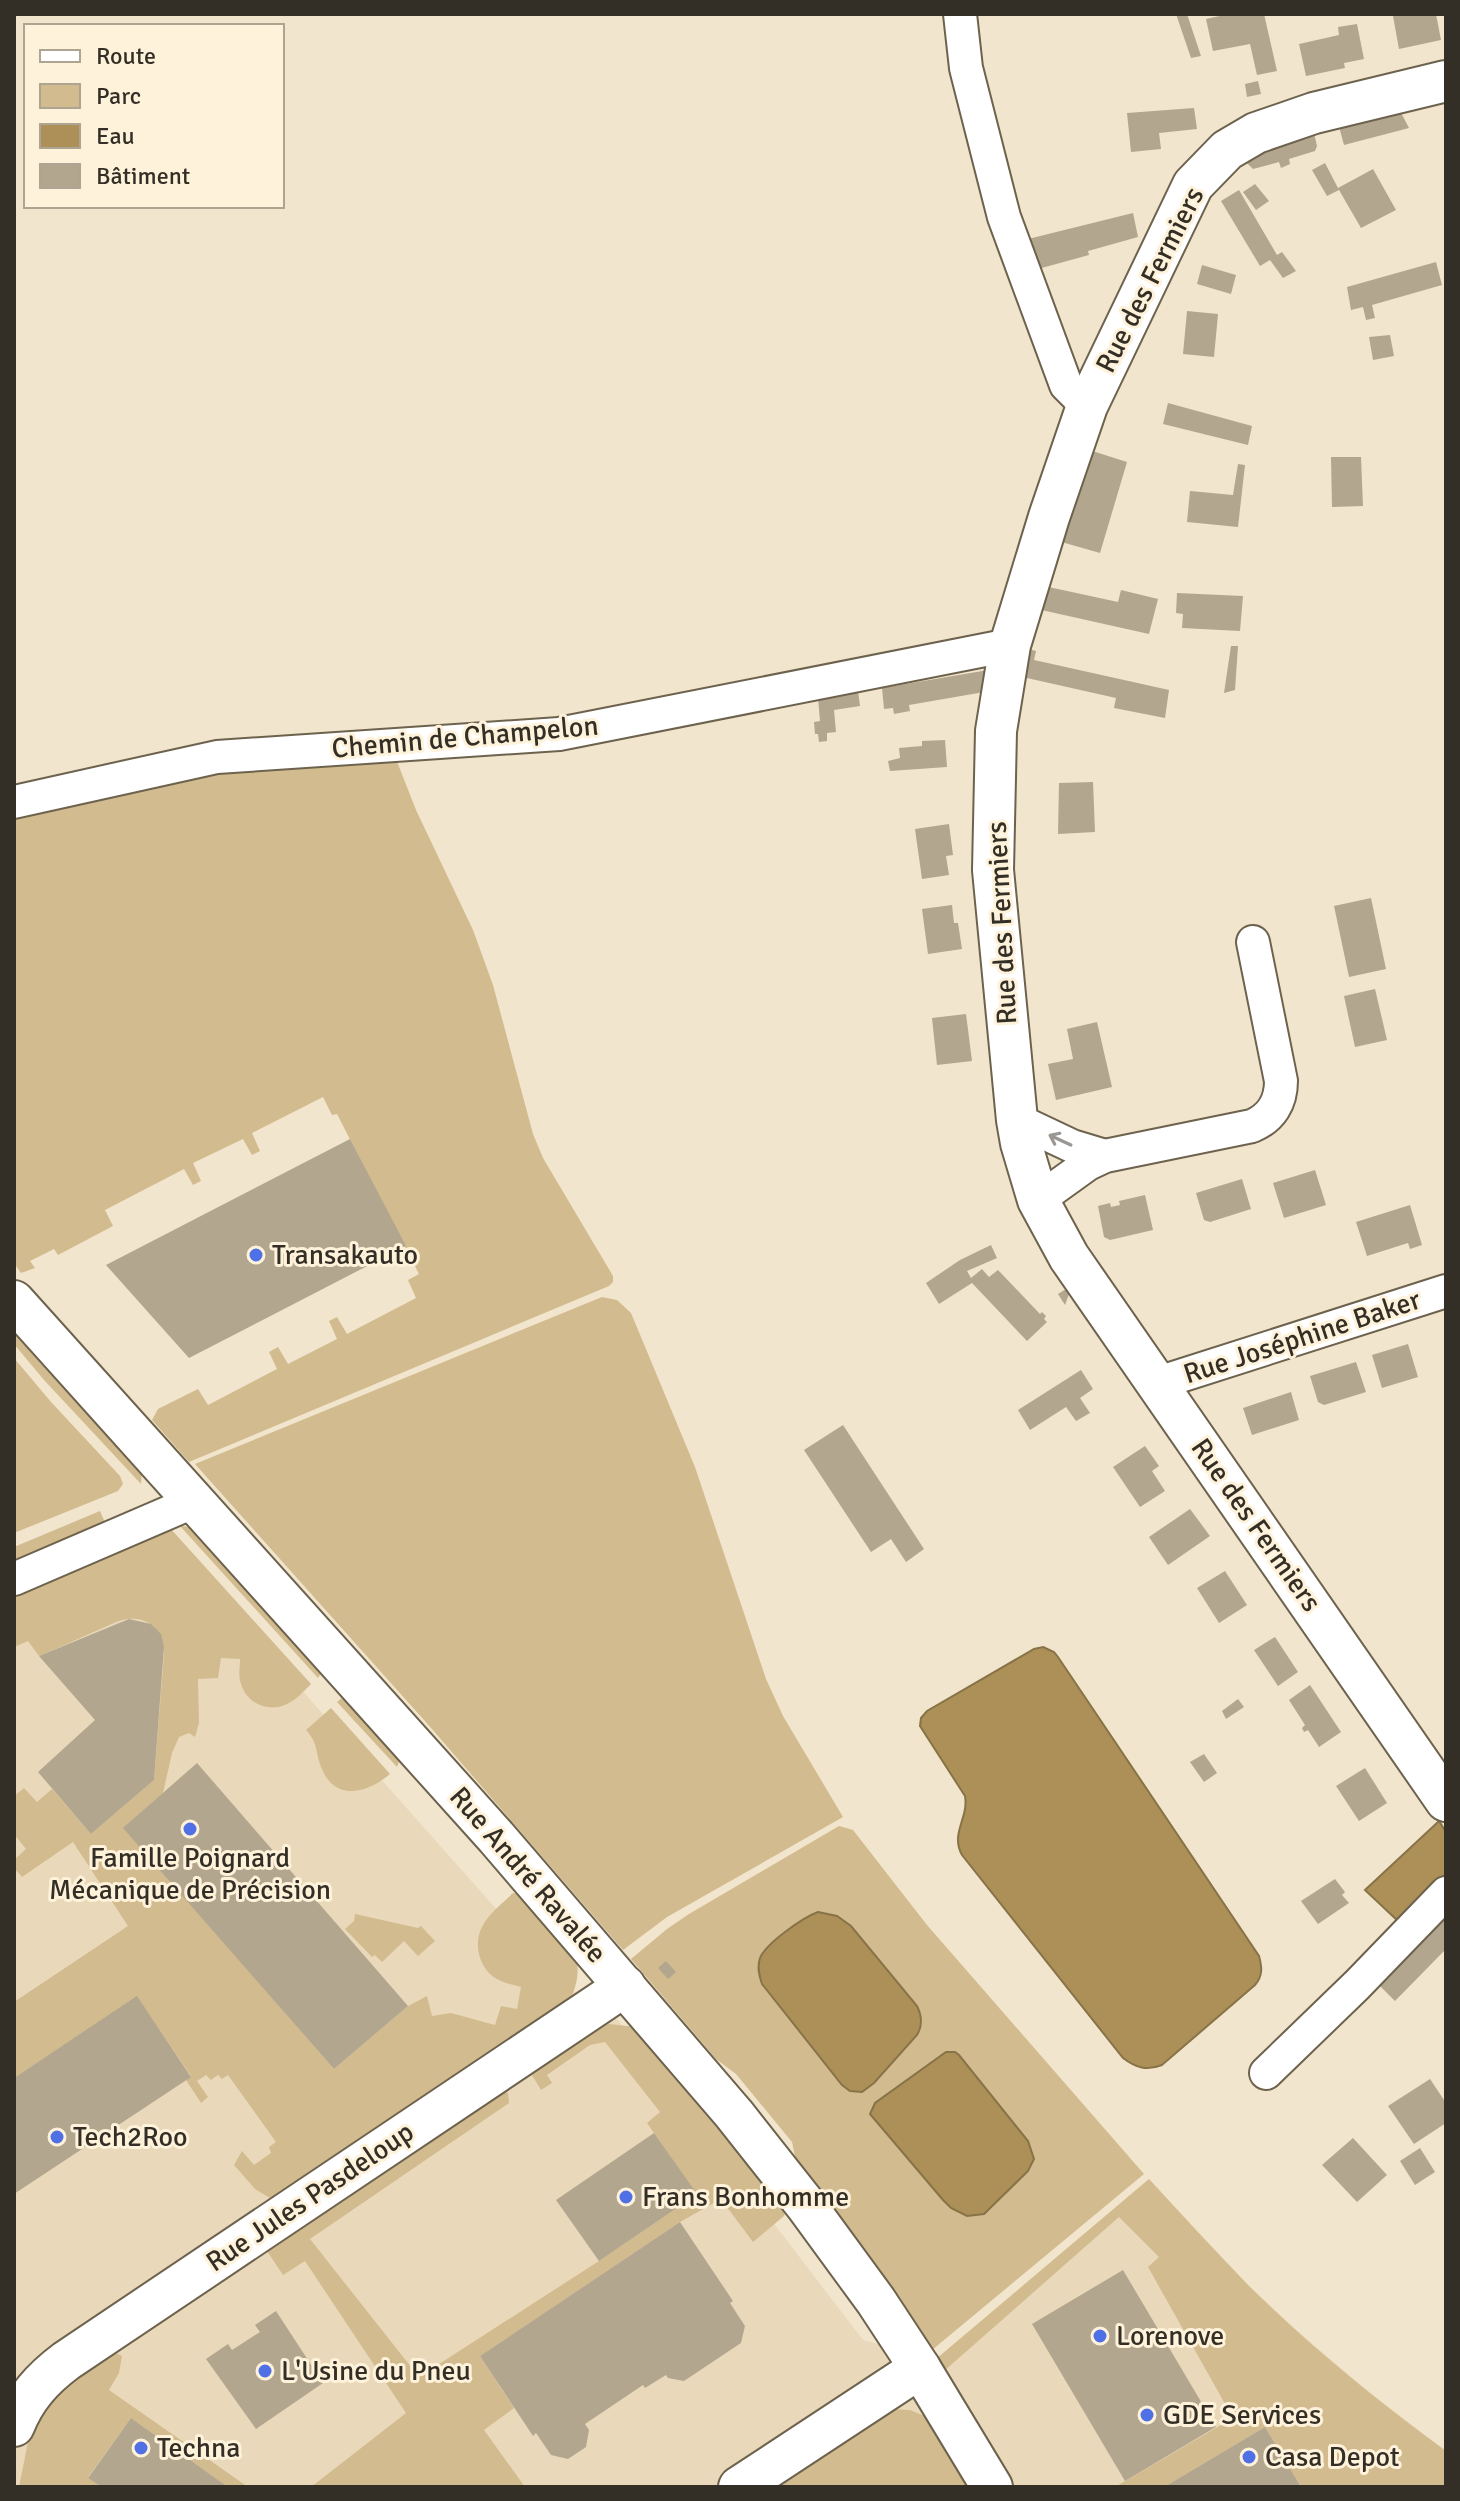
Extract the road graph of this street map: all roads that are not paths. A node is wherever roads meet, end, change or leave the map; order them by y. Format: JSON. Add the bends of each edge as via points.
{"nodes":[{"id":1,"x":960,"y":14,"type":"edge"},
{"id":2,"x":1446,"y":81,"type":"edge"},
{"id":3,"x":1087,"y":406,"type":"junction"},
{"id":4,"x":1010,"y":645,"type":"junction"},
{"id":5,"x":14,"y":802,"type":"edge"},
{"id":6,"x":1253,"y":942,"type":"dead end"},
{"id":7,"x":1017,"y":1120,"type":"junction"},
{"id":8,"x":1105,"y":1156,"type":"junction"},
{"id":9,"x":1038,"y":1200,"type":"junction"},
{"id":10,"x":1446,"y":1291,"type":"edge"},
{"id":11,"x":14,"y":1301,"type":"edge"},
{"id":12,"x":1158,"y":1383,"type":"junction"},
{"id":13,"x":193,"y":1502,"type":"junction"},
{"id":14,"x":14,"y":1579,"type":"edge"},
{"id":15,"x":1446,"y":1801,"type":"edge"},
{"id":16,"x":1446,"y":1893,"type":"edge"},
{"id":17,"x":625,"y":1986,"type":"junction"},
{"id":18,"x":1266,"y":2073,"type":"dead end"},
{"id":19,"x":920,"y":2368,"type":"junction"},
{"id":20,"x":14,"y":2426,"type":"edge"},
{"id":21,"x":739,"y":2487,"type":"edge"},
{"id":22,"x":992,"y":2487,"type":"edge"}],
"edges":[{"from":1,"to":3,"type":"street","via":[[966,68],[1004,217],[1066,385]]},
{"from":2,"to":3,"type":"street","name":"Rue des Fermiers","via":[[1314,113],[1256,133],[1227,150],[1193,185]]},
{"from":3,"to":4,"type":"street","name":"Rue des Fermiers"},
{"from":4,"to":5,"type":"street","name":"Chemin de Champelon","via":[[559,734],[217,757]]},
{"from":4,"to":7,"type":"street","name":"Rue des Fermiers","via":[[996,731],[993,870]]},
{"from":6,"to":8,"type":"street","via":[[1281,1081],[1271,1113],[1252,1126]]},
{"from":8,"to":7,"type":"street","one_way":true},
{"from":7,"to":9,"type":"street","name":"Rue des Fermiers"},
{"from":8,"to":9,"type":"street"},
{"from":9,"to":12,"type":"street","name":"Rue des Fermiers","via":[[1069,1257]]},
{"from":10,"to":12,"type":"street","name":"Rue Joséphine Baker"},
{"from":11,"to":13,"type":"street","name":"Rue André Ravalée"},
{"from":12,"to":15,"type":"street","name":"Rue des Fermiers"},
{"from":13,"to":14,"type":"street"},
{"from":13,"to":17,"type":"street","name":"Rue André Ravalée"},
{"from":16,"to":18,"type":"street"},
{"from":17,"to":19,"type":"street","name":"Rue André Ravalée","via":[[805,2204]]},
{"from":17,"to":20,"type":"street","name":"Rue Jules Pasdeloup","via":[[66,2361],[30,2394]]},
{"from":19,"to":21,"type":"street"},
{"from":19,"to":22,"type":"street","name":"Rue André Ravalée"}]}
